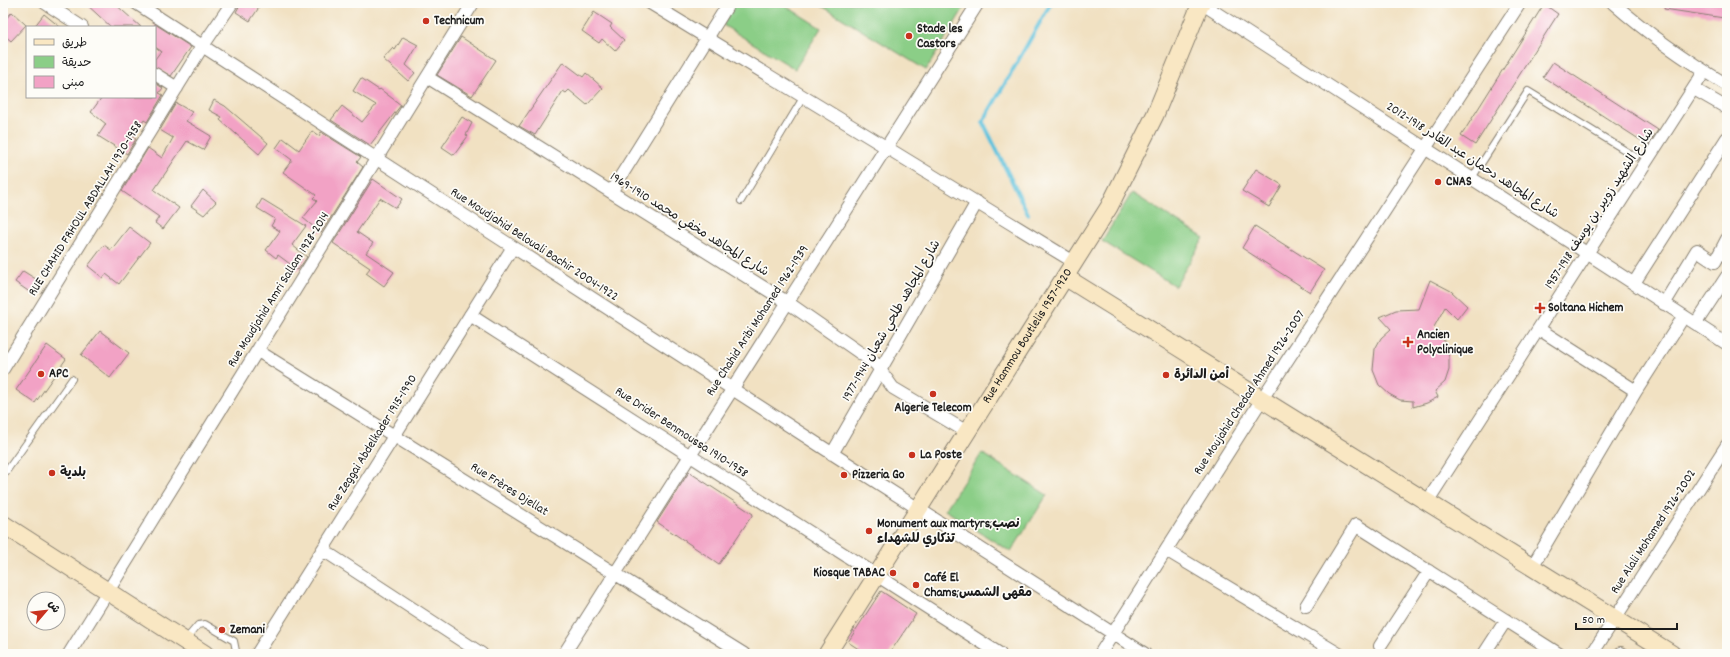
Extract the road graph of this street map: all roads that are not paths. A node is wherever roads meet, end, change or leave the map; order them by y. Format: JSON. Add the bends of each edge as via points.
{"nodes":[{"id":1,"x":45,"y":3,"type":"edge"},
{"id":2,"x":136,"y":3,"type":"edge"},
{"id":3,"x":232,"y":3,"type":"edge"},
{"id":4,"x":473,"y":3,"type":"edge"},
{"id":5,"x":650,"y":3,"type":"edge"},
{"id":6,"x":729,"y":3,"type":"edge"},
{"id":7,"x":978,"y":3,"type":"edge"},
{"id":8,"x":1201,"y":3,"type":"edge"},
{"id":9,"x":1520,"y":3,"type":"edge"},
{"id":10,"x":1613,"y":3,"type":"edge"},
{"id":11,"x":80,"y":26,"type":"edge"},
{"id":12,"x":707,"y":38,"type":"junction"},
{"id":13,"x":202,"y":47,"type":"junction"},
{"id":14,"x":1704,"y":72,"type":"junction"},
{"id":15,"x":156,"y":75,"type":"edge"},
{"id":16,"x":427,"y":77,"type":"junction"},
{"id":17,"x":1727,"y":85,"type":"edge"},
{"id":18,"x":176,"y":88,"type":"junction"},
{"id":19,"x":1694,"y":89,"type":"junction"},
{"id":20,"x":804,"y":96,"type":"junction"},
{"id":21,"x":1727,"y":108,"type":"edge"},
{"id":22,"x":1727,"y":138,"type":"edge"},
{"id":23,"x":887,"y":147,"type":"junction"},
{"id":24,"x":1425,"y":148,"type":"junction"},
{"id":25,"x":1636,"y":157,"type":"dead end"},
{"id":26,"x":377,"y":159,"type":"junction"},
{"id":27,"x":1472,"y":178,"type":"junction"},
{"id":28,"x":611,"y":192,"type":"junction"},
{"id":29,"x":741,"y":202,"type":"dead end"},
{"id":30,"x":977,"y":202,"type":"junction"},
{"id":31,"x":1727,"y":239,"type":"edge"},
{"id":32,"x":513,"y":247,"type":"junction"},
{"id":33,"x":1588,"y":253,"type":"junction"},
{"id":34,"x":1074,"y":262,"type":"junction"},
{"id":35,"x":1715,"y":262,"type":"junction"},
{"id":36,"x":1727,"y":270,"type":"edge"},
{"id":37,"x":1727,"y":276,"type":"edge"},
{"id":38,"x":1065,"y":277,"type":"junction"},
{"id":39,"x":1634,"y":283,"type":"junction"},
{"id":40,"x":787,"y":302,"type":"junction"},
{"id":41,"x":1664,"y":304,"type":"junction"},
{"id":42,"x":470,"y":315,"type":"junction"},
{"id":43,"x":1684,"y":316,"type":"junction"},
{"id":44,"x":1696,"y":324,"type":"junction"},
{"id":45,"x":1539,"y":329,"type":"junction"},
{"id":46,"x":1727,"y":343,"type":"edge"},
{"id":47,"x":258,"y":350,"type":"junction"},
{"id":48,"x":3,"y":369,"type":"edge"},
{"id":49,"x":880,"y":370,"type":"junction"},
{"id":50,"x":72,"y":379,"type":"dead end"},
{"id":51,"x":731,"y":388,"type":"junction"},
{"id":52,"x":1636,"y":391,"type":"junction"},
{"id":53,"x":1262,"y":399,"type":"junction"},
{"id":54,"x":967,"y":432,"type":"junction"},
{"id":55,"x":395,"y":435,"type":"junction"},
{"id":56,"x":1727,"y":445,"type":"edge"},
{"id":57,"x":832,"y":454,"type":"junction"},
{"id":58,"x":689,"y":455,"type":"junction"},
{"id":59,"x":3,"y":476,"type":"edge"},
{"id":60,"x":1426,"y":502,"type":"junction"},
{"id":61,"x":918,"y":509,"type":"junction"},
{"id":62,"x":3,"y":524,"type":"edge"},
{"id":63,"x":323,"y":550,"type":"junction"},
{"id":64,"x":1166,"y":550,"type":"junction"},
{"id":65,"x":1532,"y":567,"type":"junction"},
{"id":66,"x":1428,"y":571,"type":"junction"},
{"id":67,"x":615,"y":573,"type":"junction"},
{"id":68,"x":877,"y":575,"type":"junction"},
{"id":69,"x":108,"y":592,"type":"junction"},
{"id":70,"x":1306,"y":606,"type":"dead end"},
{"id":71,"x":1614,"y":618,"type":"junction"},
{"id":72,"x":1506,"y":620,"type":"junction"},
{"id":73,"x":1112,"y":634,"type":"junction"},
{"id":74,"x":185,"y":641,"type":"junction"},
{"id":75,"x":1380,"y":646,"type":"dead end"},
{"id":76,"x":69,"y":654,"type":"edge"},
{"id":77,"x":205,"y":654,"type":"edge"},
{"id":78,"x":235,"y":654,"type":"edge"},
{"id":79,"x":257,"y":654,"type":"edge"},
{"id":80,"x":482,"y":654,"type":"edge"},
{"id":81,"x":564,"y":654,"type":"edge"},
{"id":82,"x":744,"y":654,"type":"edge"},
{"id":83,"x":827,"y":654,"type":"edge"},
{"id":84,"x":1000,"y":654,"type":"edge"},
{"id":85,"x":1100,"y":654,"type":"edge"},
{"id":86,"x":1144,"y":654,"type":"edge"},
{"id":87,"x":1339,"y":654,"type":"edge"},
{"id":88,"x":1484,"y":654,"type":"edge"},
{"id":89,"x":1559,"y":654,"type":"edge"},
{"id":90,"x":1592,"y":654,"type":"edge"},
{"id":91,"x":1672,"y":654,"type":"edge"}],
"edges":[{"from":1,"to":11,"type":"street"},
{"from":2,"to":13,"type":"street","name":"Rue Moudjahid Belouali Bachir 2004-1922"},
{"from":3,"to":13,"type":"street","name":"RUE CHAHID FRHOUL ABDALLAH 1920-1958"},
{"from":4,"to":16,"type":"street","name":"Rue Moudjahid Amri Sallam 1928-2014"},
{"from":5,"to":12,"type":"street"},
{"from":6,"to":12,"type":"street"},
{"from":7,"to":23,"type":"street","name":"Rue Chahid Aribi Mohamed 1962-1939"},
{"from":8,"to":24,"type":"street","name":"شارع المجاهد دحمان عبد القادر 1918-2012"},
{"from":8,"to":34,"type":"main road","name":"Rue Hammou Boutlelis 1957-1920","via":[[1155,115],[1109,207]]},
{"from":9,"to":24,"type":"street","name":"Rue Moujahid Chedad Ahmed 1926-2007"},
{"from":10,"to":14,"type":"street"},
{"from":12,"to":20,"type":"street"},
{"from":12,"to":28,"type":"street"},
{"from":13,"to":18,"type":"street","name":"RUE CHAHID FRHOUL ABDALLAH 1920-1958"},
{"from":13,"to":26,"type":"street","name":"Rue Moudjahid Belouali Bachir 2004-1922"},
{"from":14,"to":17,"type":"street"},
{"from":14,"to":19,"type":"street","name":"شارع الشهيد زوبير بن يوسف 1918-1957"},
{"from":15,"to":18,"type":"street"},
{"from":16,"to":26,"type":"street","name":"Rue Moudjahid Amri Sallam 1928-2014"},
{"from":16,"to":28,"type":"street","name":"شارع المجاهد مخفي محمد 1910-1969"},
{"from":18,"to":48,"type":"street","name":"RUE CHAHID FRHOUL ABDALLAH 1920-1958"},
{"from":19,"to":21,"type":"street"},
{"from":19,"to":33,"type":"street","name":"شارع الشهيد زوبير بن يوسف 1918-1957"},
{"from":20,"to":23,"type":"street"},
{"from":20,"to":29,"type":"lane"},
{"from":22,"to":39,"type":"street"},
{"from":23,"to":30,"type":"street"},
{"from":23,"to":40,"type":"street","name":"Rue Chahid Aribi Mohamed 1962-1939"},
{"from":24,"to":27,"type":"street","name":"شارع المجاهد دحمان عبد القادر 1918-2012"},
{"from":24,"to":53,"type":"street","name":"Rue Moujahid Chedad Ahmed 1926-2007"},
{"from":25,"to":27,"type":"lane","via":[[1528,91]]},
{"from":26,"to":32,"type":"street","name":"Rue Moudjahid Belouali Bachir 2004-1922"},
{"from":26,"to":47,"type":"street","name":"Rue Moudjahid Amri Sallam 1928-2014"},
{"from":27,"to":33,"type":"street","name":"شارع المجاهد دحمان عبد القادر 1918-2012"},
{"from":28,"to":40,"type":"street","name":"شارع المجاهد مخفي محمد 1910-1969"},
{"from":30,"to":34,"type":"street"},
{"from":30,"to":49,"type":"street","name":"شارع المجاهد طلحي شعبان 1944-1977"},
{"from":31,"to":35,"type":"street"},
{"from":32,"to":42,"type":"street","name":"Rue Zeggai Abdelkader 1915-1990"},
{"from":32,"to":51,"type":"street","name":"Rue Moudjahid Belouali Bachir 2004-1922"},
{"from":33,"to":39,"type":"street","name":"شارع المجاهد دحمان عبد القادر 1918-2012"},
{"from":33,"to":45,"type":"street","name":"شارع الشهيد زوبير بن يوسف 1918-1957"},
{"from":34,"to":38,"type":"main road","name":"Rue Hammou Boutlelis 1957-1920"},
{"from":35,"to":36,"type":"street"},
{"from":35,"to":41,"type":"street","via":[[1697,250]]},
{"from":37,"to":44,"type":"street"},
{"from":38,"to":53,"type":"main road"},
{"from":38,"to":54,"type":"main road","name":"Rue Hammou Boutlelis 1957-1920"},
{"from":39,"to":41,"type":"street","name":"شارع المجاهد دحمان عبد القادر 1918-2012"},
{"from":40,"to":49,"type":"street","name":"شارع المجاهد مخفي محمد 1910-1969","via":[[876,364]]},
{"from":40,"to":51,"type":"street","name":"Rue Chahid Aribi Mohamed 1962-1939"},
{"from":41,"to":43,"type":"street","name":"شارع المجاهد دحمان عبد القادر 1918-2012"},
{"from":42,"to":55,"type":"street","name":"Rue Zeggai Abdelkader 1915-1990"},
{"from":42,"to":58,"type":"street","name":"Rue Drider Benmoussa 1910-1958"},
{"from":43,"to":44,"type":"street","name":"شارع المجاهد دحمان عبد القادر 1918-2012"},
{"from":43,"to":52,"type":"street"},
{"from":44,"to":46,"type":"street","name":"شارع المجاهد دحمان عبد القادر 1918-2012"},
{"from":45,"to":52,"type":"street"},
{"from":45,"to":60,"type":"street","name":"شارع الشهيد زوبير بن يوسف 1918-1957"},
{"from":47,"to":55,"type":"street","name":"Rue Frères Djellat"},
{"from":47,"to":69,"type":"street","name":"Rue Moudjahid Amri Sallam 1928-2014"},
{"from":49,"to":54,"type":"street","name":"شارع المجاهد مخفي محمد 1910-1969","via":[[893,388]]},
{"from":49,"to":57,"type":"street","name":"شارع المجاهد طلحي شعبان 1944-1977"},
{"from":50,"to":59,"type":"lane"},
{"from":51,"to":57,"type":"street","name":"Rue Moudjahid Belouali Bachir 2004-1922"},
{"from":51,"to":58,"type":"street","name":"Rue Chahid Aribi Mohamed 1962-1939"},
{"from":52,"to":65,"type":"street"},
{"from":53,"to":60,"type":"main road"},
{"from":53,"to":64,"type":"street","name":"Rue Moujahid Chedad Ahmed 1926-2007"},
{"from":54,"to":61,"type":"main road","name":"Rue Hammou Boutlelis 1957-1920"},
{"from":55,"to":63,"type":"street","name":"Rue Zeggai Abdelkader 1915-1990"},
{"from":55,"to":67,"type":"street","name":"Rue Frères Djellat"},
{"from":56,"to":71,"type":"street","name":"Rue Alali Mohamed 1926-2002"},
{"from":57,"to":61,"type":"street","name":"Rue Moudjahid Belouali Bachir 2004-1922"},
{"from":58,"to":67,"type":"street","name":"Rue Chahid Aribi Mohamed 1962-1939"},
{"from":58,"to":68,"type":"street","name":"Rue Drider Benmoussa 1910-1958"},
{"from":60,"to":65,"type":"main road"},
{"from":61,"to":68,"type":"main road","name":"Rue Hammou Boutlelis 1957-1920"},
{"from":61,"to":73,"type":"street","name":"Rue Moudjahid Belouali Bachir 2004-1922"},
{"from":62,"to":69,"type":"main road"},
{"from":63,"to":79,"type":"street","name":"Rue Zeggai Abdelkader 1915-1990"},
{"from":63,"to":80,"type":"street"},
{"from":64,"to":73,"type":"street","name":"Rue Moujahid Chedad Ahmed 1926-2007"},
{"from":64,"to":87,"type":"street"},
{"from":65,"to":71,"type":"main road"},
{"from":66,"to":70,"type":"street","via":[[1356,524]]},
{"from":66,"to":72,"type":"street"},
{"from":66,"to":75,"type":"street"},
{"from":67,"to":81,"type":"street","name":"Rue Chahid Aribi Mohamed 1962-1939"},
{"from":67,"to":82,"type":"street","name":"Rue Frères Djellat"},
{"from":68,"to":83,"type":"main road","name":"Rue Hammou Boutlelis 1957-1920"},
{"from":68,"to":84,"type":"street","name":"Rue Drider Benmoussa 1910-1958"},
{"from":69,"to":74,"type":"main road"},
{"from":69,"to":76,"type":"street","name":"Rue Moudjahid Amri Sallam 1928-2014"},
{"from":71,"to":90,"type":"street","name":"Rue Alali Mohamed 1926-2002"},
{"from":71,"to":91,"type":"main road"},
{"from":72,"to":88,"type":"street"},
{"from":72,"to":89,"type":"street"},
{"from":73,"to":85,"type":"street","name":"Rue Moujahid Chedad Ahmed 1926-2007"},
{"from":73,"to":86,"type":"street","name":"Rue Moudjahid Belouali Bachir 2004-1922"},
{"from":74,"to":77,"type":"main road"},
{"from":74,"to":78,"type":"lane","via":[[198,625],[205,624],[234,641]]}]}
